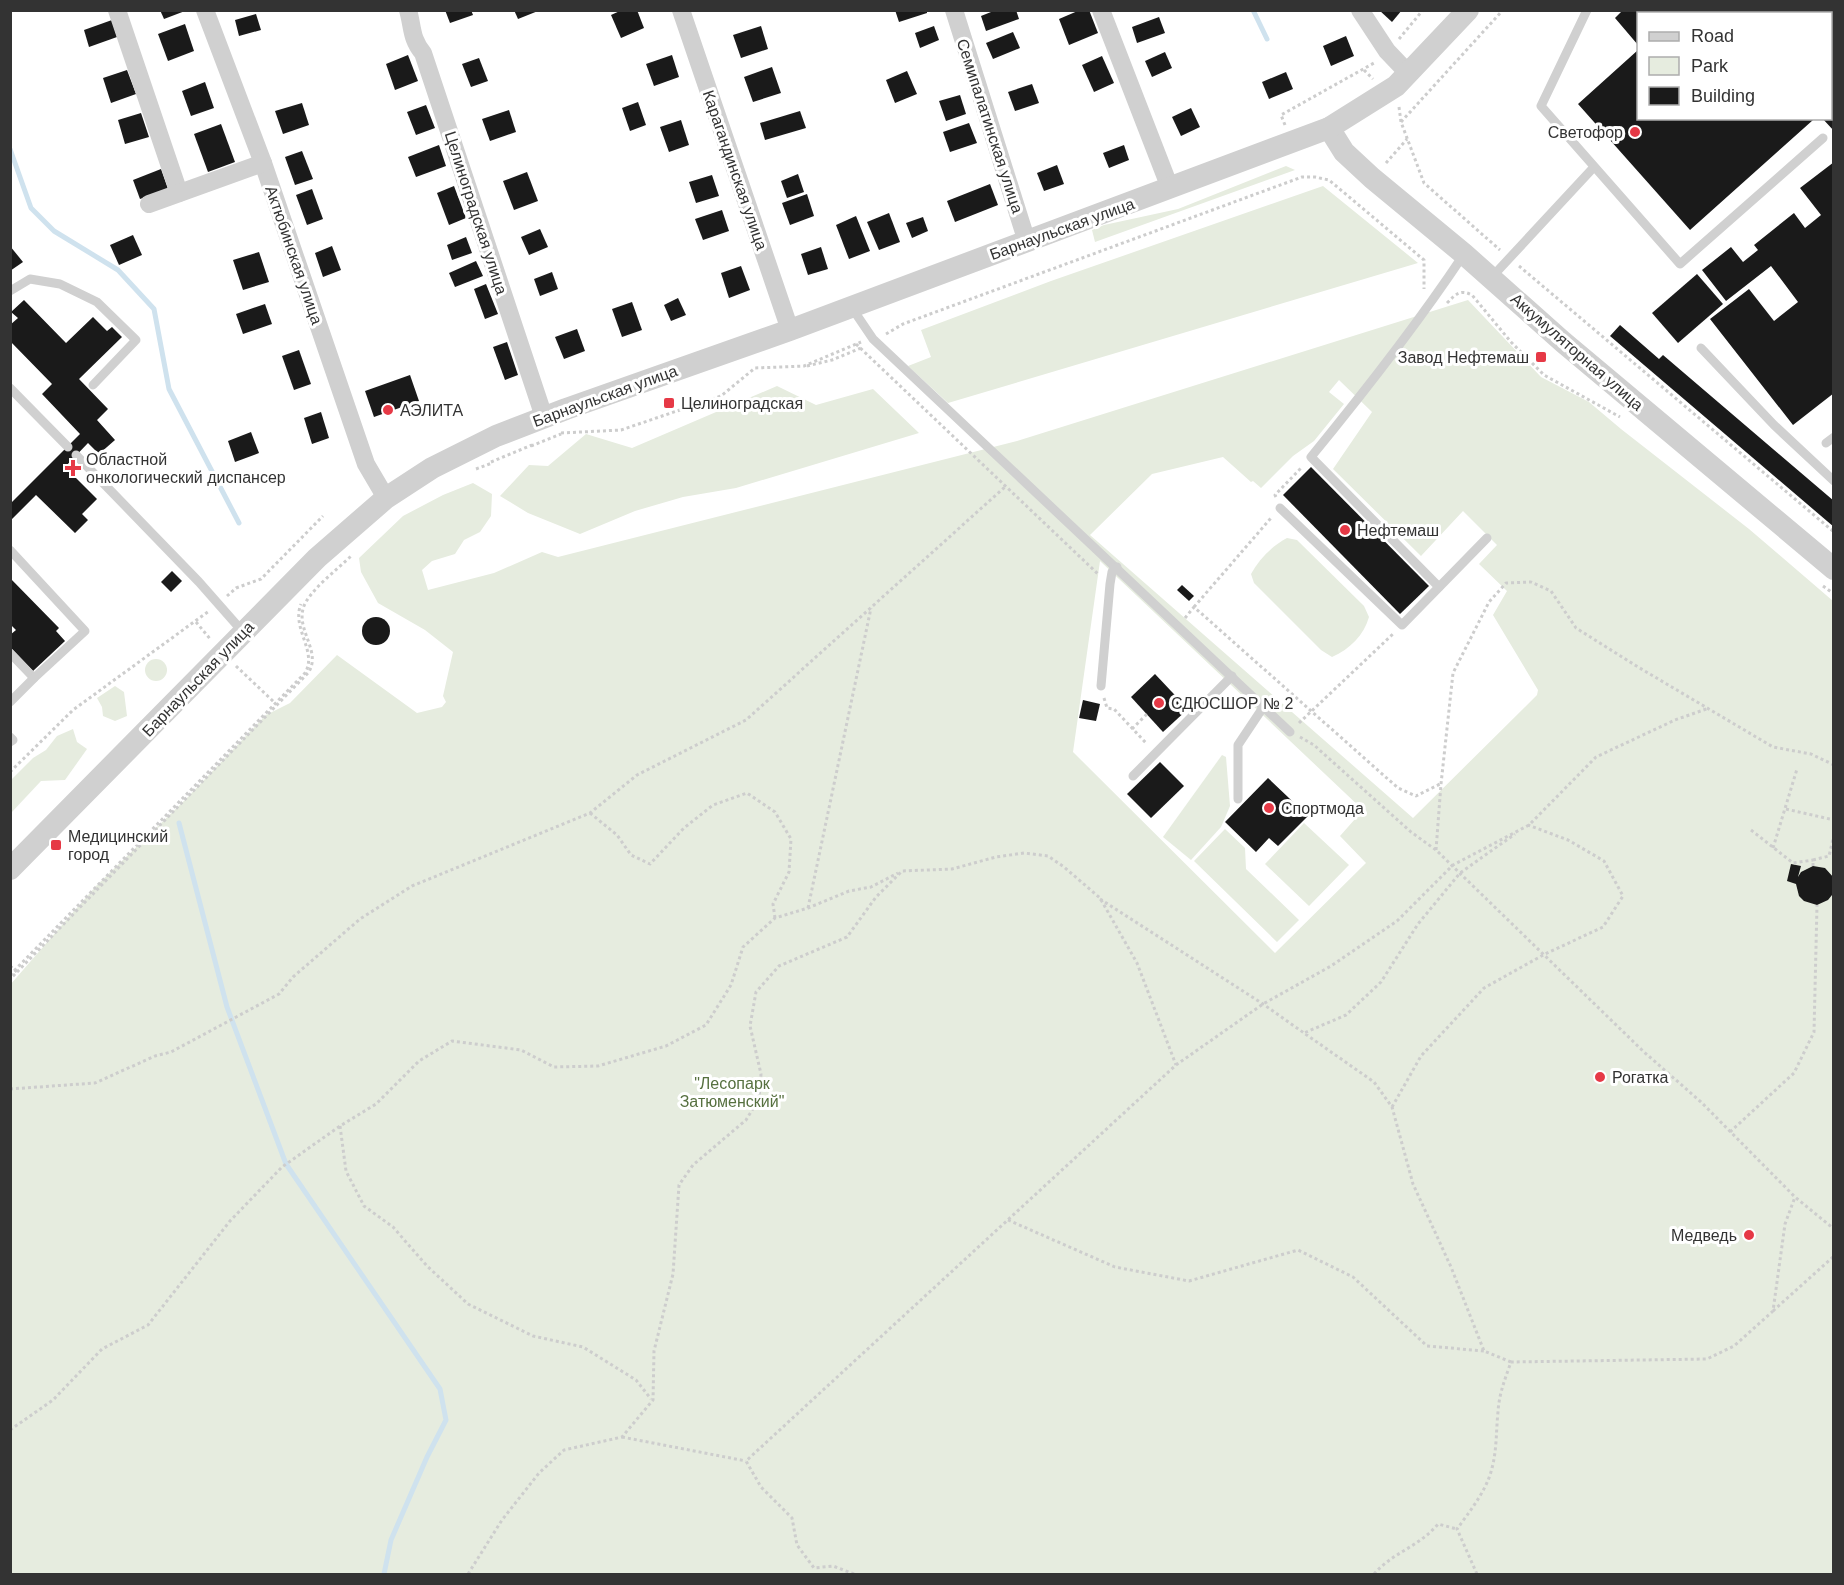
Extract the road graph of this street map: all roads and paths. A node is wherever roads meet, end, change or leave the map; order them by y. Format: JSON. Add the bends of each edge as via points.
{"nodes":[{"id":1,"x":117,"y":10,"type":"edge"},
{"id":2,"x":205,"y":10,"type":"edge"},
{"id":3,"x":408,"y":10,"type":"edge"},
{"id":4,"x":681,"y":10,"type":"edge"},
{"id":5,"x":954,"y":10,"type":"edge"},
{"id":6,"x":1101,"y":10,"type":"edge"},
{"id":7,"x":1360,"y":10,"type":"edge"},
{"id":8,"x":1423,"y":10,"type":"edge"},
{"id":9,"x":1468,"y":10,"type":"edge"},
{"id":10,"x":1503,"y":10,"type":"edge"},
{"id":11,"x":1587,"y":10,"type":"edge"},
{"id":12,"x":1397,"y":40,"type":"dead end"},
{"id":13,"x":1378,"y":60,"type":"dead end"},
{"id":14,"x":1364,"y":70,"type":"junction"},
{"id":15,"x":1408,"y":73,"type":"junction"},
{"id":16,"x":1376,"y":82,"type":"dead end"},
{"id":17,"x":1398,"y":104,"type":"dead end"},
{"id":18,"x":1281,"y":115,"type":"dead end"},
{"id":19,"x":1401,"y":122,"type":"junction"},
{"id":20,"x":1329,"y":128,"type":"junction"},
{"id":21,"x":1823,"y":138,"type":"dead end"},
{"id":22,"x":1407,"y":139,"type":"junction"},
{"id":23,"x":262,"y":164,"type":"junction"},
{"id":24,"x":1382,"y":167,"type":"dead end"},
{"id":25,"x":1594,"y":167,"type":"junction"},
{"id":26,"x":1170,"y":188,"type":"junction"},
{"id":27,"x":179,"y":193,"type":"junction"},
{"id":28,"x":150,"y":204,"type":"dead end"},
{"id":29,"x":1027,"y":242,"type":"junction"},
{"id":30,"x":1464,"y":254,"type":"junction"},
{"id":31,"x":1509,"y":257,"type":"junction"},
{"id":32,"x":1491,"y":278,"type":"junction"},
{"id":33,"x":10,"y":291,"type":"edge"},
{"id":34,"x":1424,"y":291,"type":"dead end"},
{"id":35,"x":851,"y":306,"type":"junction"},
{"id":36,"x":1444,"y":306,"type":"dead end"},
{"id":37,"x":790,"y":330,"type":"junction"},
{"id":38,"x":886,"y":334,"type":"dead end"},
{"id":39,"x":862,"y":342,"type":"dead end"},
{"id":40,"x":856,"y":344,"type":"junction"},
{"id":41,"x":861,"y":348,"type":"junction"},
{"id":42,"x":1701,"y":348,"type":"dead end"},
{"id":43,"x":93,"y":385,"type":"dead end"},
{"id":44,"x":10,"y":388,"type":"edge"},
{"id":45,"x":544,"y":417,"type":"junction"},
{"id":46,"x":1620,"y":417,"type":"dead end"},
{"id":47,"x":68,"y":447,"type":"dead end"},
{"id":48,"x":76,"y":455,"type":"dead end"},
{"id":49,"x":1311,"y":457,"type":"junction"},
{"id":50,"x":1833,"y":481,"type":"edge"},
{"id":51,"x":1006,"y":486,"type":"junction"},
{"id":52,"x":386,"y":498,"type":"junction"},
{"id":53,"x":1280,"y":508,"type":"junction"},
{"id":54,"x":323,"y":516,"type":"dead end"},
{"id":55,"x":1833,"y":532,"type":"edge"},
{"id":56,"x":1487,"y":537,"type":"dead end"},
{"id":57,"x":358,"y":548,"type":"dead end"},
{"id":58,"x":10,"y":550,"type":"edge"},
{"id":59,"x":1117,"y":567,"type":"junction"},
{"id":60,"x":1829,"y":568,"type":"edge"},
{"id":61,"x":1110,"y":584,"type":"junction"},
{"id":62,"x":1439,"y":587,"type":"junction"},
{"id":63,"x":1833,"y":594,"type":"edge"},
{"id":64,"x":224,"y":599,"type":"dead end"},
{"id":65,"x":871,"y":606,"type":"junction"},
{"id":66,"x":1194,"y":608,"type":"junction"},
{"id":67,"x":210,"y":611,"type":"dead end"},
{"id":68,"x":196,"y":621,"type":"junction"},
{"id":69,"x":1179,"y":625,"type":"junction"},
{"id":70,"x":1402,"y":625,"type":"junction"},
{"id":71,"x":243,"y":632,"type":"junction"},
{"id":72,"x":214,"y":643,"type":"dead end"},
{"id":73,"x":10,"y":653,"type":"edge"},
{"id":74,"x":230,"y":660,"type":"dead end"},
{"id":75,"x":1232,"y":676,"type":"junction"},
{"id":76,"x":248,"y":677,"type":"junction"},
{"id":77,"x":34,"y":678,"type":"junction"},
{"id":78,"x":244,"y":681,"type":"dead end"},
{"id":79,"x":1101,"y":686,"type":"joint"},
{"id":80,"x":10,"y":702,"type":"edge"},
{"id":81,"x":275,"y":703,"type":"junction"},
{"id":82,"x":1264,"y":706,"type":"junction"},
{"id":83,"x":1709,"y":708,"type":"junction"},
{"id":84,"x":1312,"y":710,"type":"junction"},
{"id":85,"x":1147,"y":714,"type":"dead end"},
{"id":86,"x":1132,"y":729,"type":"junction"},
{"id":87,"x":1290,"y":732,"type":"junction"},
{"id":88,"x":10,"y":737,"type":"edge"},
{"id":89,"x":10,"y":742,"type":"edge"},
{"id":90,"x":1154,"y":752,"type":"junction"},
{"id":91,"x":1833,"y":765,"type":"edge"},
{"id":92,"x":1797,"y":769,"type":"dead end"},
{"id":93,"x":10,"y":772,"type":"edge"},
{"id":94,"x":1133,"y":776,"type":"dead end"},
{"id":95,"x":1440,"y":784,"type":"junction"},
{"id":96,"x":1238,"y":799,"type":"dead end"},
{"id":97,"x":1785,"y":809,"type":"junction"},
{"id":98,"x":590,"y":813,"type":"junction"},
{"id":99,"x":1833,"y":820,"type":"edge"},
{"id":100,"x":1529,"y":825,"type":"junction"},
{"id":101,"x":1751,"y":830,"type":"dead end"},
{"id":102,"x":1833,"y":835,"type":"edge"},
{"id":103,"x":1773,"y":848,"type":"junction"},
{"id":104,"x":1436,"y":850,"type":"junction"},
{"id":105,"x":1813,"y":860,"type":"junction"},
{"id":106,"x":1453,"y":865,"type":"junction"},
{"id":107,"x":1813,"y":866,"type":"dead end"},
{"id":108,"x":10,"y":869,"type":"edge"},
{"id":109,"x":902,"y":870,"type":"junction"},
{"id":110,"x":1460,"y":873,"type":"junction"},
{"id":111,"x":1100,"y":898,"type":"junction"},
{"id":112,"x":1817,"y":904,"type":"dead end"},
{"id":113,"x":808,"y":908,"type":"junction"},
{"id":114,"x":776,"y":918,"type":"junction"},
{"id":115,"x":1545,"y":954,"type":"junction"},
{"id":116,"x":10,"y":966,"type":"edge"},
{"id":117,"x":16,"y":971,"type":"junction"},
{"id":118,"x":10,"y":977,"type":"edge"},
{"id":119,"x":1263,"y":1004,"type":"junction"},
{"id":120,"x":1304,"y":1033,"type":"junction"},
{"id":121,"x":1176,"y":1065,"type":"junction"},
{"id":122,"x":10,"y":1089,"type":"edge"},
{"id":123,"x":1392,"y":1107,"type":"junction"},
{"id":124,"x":340,"y":1126,"type":"junction"},
{"id":125,"x":1730,"y":1132,"type":"junction"},
{"id":126,"x":1794,"y":1197,"type":"junction"},
{"id":127,"x":1008,"y":1220,"type":"junction"},
{"id":128,"x":1833,"y":1229,"type":"edge"},
{"id":129,"x":1833,"y":1256,"type":"edge"},
{"id":130,"x":1773,"y":1311,"type":"junction"},
{"id":131,"x":1484,"y":1351,"type":"junction"},
{"id":132,"x":1511,"y":1362,"type":"junction"},
{"id":133,"x":653,"y":1400,"type":"junction"},
{"id":134,"x":10,"y":1430,"type":"edge"},
{"id":135,"x":622,"y":1437,"type":"junction"},
{"id":136,"x":746,"y":1461,"type":"junction"},
{"id":137,"x":1457,"y":1529,"type":"junction"},
{"id":138,"x":468,"y":1575,"type":"edge"},
{"id":139,"x":854,"y":1575,"type":"edge"},
{"id":140,"x":1374,"y":1575,"type":"edge"},
{"id":141,"x":1477,"y":1575,"type":"edge"}],
"edges":[{"from":1,"to":27,"type":"street"},
{"from":2,"to":23,"type":"street","name":"Актюбинская улица"},
{"from":3,"to":45,"type":"street","name":"Целиноградская улица","via":[[414,42],[423,53]]},
{"from":4,"to":37,"type":"street","name":"Карагандинская улица"},
{"from":5,"to":29,"type":"street","name":"Семипалатинская улица"},
{"from":6,"to":26,"type":"street"},
{"from":7,"to":15,"type":"street","via":[[1387,51]]},
{"from":8,"to":12,"type":"path"},
{"from":9,"to":15,"type":"street","name":"Барнаульская улица"},
{"from":10,"to":19,"type":"path"},
{"from":11,"to":25,"type":"lane","via":[[1541,106]]},
{"from":13,"to":14,"type":"path"},
{"from":14,"to":16,"type":"path"},
{"from":14,"to":18,"type":"path"},
{"from":15,"to":20,"type":"street","name":"Барнаульская улица","via":[[1387,93]]},
{"from":17,"to":19,"type":"path"},
{"from":19,"to":22,"type":"path"},
{"from":20,"to":26,"type":"street","name":"Барнаульская улица"},
{"from":20,"to":30,"type":"street","name":"Аккумуляторная улица","via":[[1344,152]]},
{"from":21,"to":25,"type":"lane","via":[[1680,264]]},
{"from":22,"to":24,"type":"path"},
{"from":22,"to":31,"type":"path","via":[[1424,183]]},
{"from":23,"to":27,"type":"street"},
{"from":23,"to":52,"type":"street","name":"Актюбинская улица","via":[[366,464]]},
{"from":25,"to":31,"type":"lane"},
{"from":26,"to":29,"type":"street","name":"Барнаульская улица"},
{"from":27,"to":28,"type":"street"},
{"from":29,"to":35,"type":"street","name":"Барнаульская улица"},
{"from":30,"to":32,"type":"street","name":"Аккумуляторная улица"},
{"from":30,"to":49,"type":"lane","via":[[1428,308]]},
{"from":31,"to":32,"type":"lane"},
{"from":31,"to":55,"type":"path"},
{"from":32,"to":60,"type":"street","name":"Аккумуляторная улица"},
{"from":33,"to":43,"type":"lane","via":[[30,279],[60,284],[97,302],[136,340]]},
{"from":34,"to":38,"type":"path","via":[[1424,260],[1329,180],[1302,177],[903,324]]},
{"from":35,"to":37,"type":"street","name":"Барнаульская улица"},
{"from":35,"to":59,"type":"lane","via":[[873,339]]},
{"from":36,"to":46,"type":"path","via":[[1457,293],[1472,295],[1544,375]]},
{"from":37,"to":45,"type":"street","name":"Барнаульская улица"},
{"from":39,"to":40,"type":"path"},
{"from":40,"to":41,"type":"path"},
{"from":40,"to":41,"type":"path","via":[[804,366],[755,368],[721,396],[621,430],[559,433],[467,472],[559,435],[621,432],[721,398],[756,369],[804,367]]},
{"from":41,"to":51,"type":"path"},
{"from":42,"to":50,"type":"lane"},
{"from":44,"to":47,"type":"lane"},
{"from":45,"to":52,"type":"street","name":"Барнаульская улица","via":[[432,468]]},
{"from":48,"to":71,"type":"lane"},
{"from":49,"to":53,"type":"path","via":[[1275,495]]},
{"from":49,"to":62,"type":"lane"},
{"from":51,"to":61,"type":"path"},
{"from":51,"to":65,"type":"path"},
{"from":52,"to":71,"type":"street","name":"Барнаульская улица","via":[[317,558]]},
{"from":53,"to":66,"type":"path"},
{"from":53,"to":70,"type":"lane"},
{"from":54,"to":64,"type":"path","via":[[261,579],[236,588]]},
{"from":56,"to":62,"type":"lane"},
{"from":57,"to":81,"type":"path","via":[[308,592],[299,606],[297,618],[309,667]]},
{"from":58,"to":77,"type":"lane","via":[[85,631]]},
{"from":59,"to":61,"type":"lane"},
{"from":59,"to":69,"type":"lane"},
{"from":60,"to":63,"type":"path"},
{"from":61,"to":79,"type":"lane"},
{"from":62,"to":70,"type":"lane"},
{"from":65,"to":98,"type":"path","via":[[746,720],[637,775]]},
{"from":65,"to":113,"type":"path"},
{"from":66,"to":69,"type":"path"},
{"from":66,"to":84,"type":"path"},
{"from":67,"to":68,"type":"path"},
{"from":68,"to":72,"type":"path"},
{"from":68,"to":93,"type":"path","via":[[73,710]]},
{"from":69,"to":75,"type":"lane"},
{"from":70,"to":84,"type":"path"},
{"from":71,"to":108,"type":"street","name":"Барнаульская улица"},
{"from":73,"to":77,"type":"lane"},
{"from":74,"to":76,"type":"path"},
{"from":75,"to":82,"type":"lane"},
{"from":75,"to":90,"type":"lane"},
{"from":76,"to":78,"type":"path"},
{"from":76,"to":81,"type":"path"},
{"from":77,"to":80,"type":"lane"},
{"from":79,"to":86,"type":"path","via":[[1107,708]]},
{"from":81,"to":117,"type":"path"},
{"from":82,"to":87,"type":"lane"},
{"from":82,"to":96,"type":"lane","via":[[1238,745]]},
{"from":83,"to":91,"type":"path","via":[[1773,747],[1811,754]]},
{"from":83,"to":95,"type":"path","via":[[1576,628],[1551,591],[1532,582],[1506,583],[1489,602],[1453,674]]},
{"from":83,"to":100,"type":"path","via":[[1596,757]]},
{"from":84,"to":87,"type":"path"},
{"from":84,"to":95,"type":"path","via":[[1398,788],[1416,796]]},
{"from":85,"to":86,"type":"path"},
{"from":86,"to":90,"type":"path"},
{"from":87,"to":104,"type":"path","via":[[1314,745]]},
{"from":88,"to":89,"type":"lane"},
{"from":90,"to":94,"type":"lane"},
{"from":92,"to":97,"type":"path"},
{"from":95,"to":104,"type":"path"},
{"from":97,"to":99,"type":"path"},
{"from":97,"to":103,"type":"path"},
{"from":98,"to":114,"type":"path","via":[[617,835],[631,855],[650,864],[684,828],[713,805],[747,793],[775,812],[791,838],[789,872],[774,904]]},
{"from":98,"to":122,"type":"path","via":[[412,886],[360,919],[293,976],[279,994],[171,1052],[95,1083]]},
{"from":100,"to":106,"type":"path"},
{"from":100,"to":110,"type":"path"},
{"from":100,"to":115,"type":"path","via":[[1568,840],[1604,861],[1623,896],[1604,927]]},
{"from":101,"to":103,"type":"path"},
{"from":102,"to":105,"type":"path","via":[[1829,856]]},
{"from":103,"to":105,"type":"path","via":[[1793,863]]},
{"from":104,"to":106,"type":"path"},
{"from":105,"to":107,"type":"path"},
{"from":106,"to":110,"type":"path"},
{"from":106,"to":119,"type":"path","via":[[1397,921],[1331,966]]},
{"from":109,"to":111,"type":"path","via":[[952,869],[1024,853],[1048,856]]},
{"from":109,"to":113,"type":"path","via":[[871,887],[849,891]]},
{"from":109,"to":133,"type":"path","via":[[847,937],[779,966],[756,992],[750,1026],[761,1074],[759,1099],[746,1120],[693,1165],[679,1185],[673,1274],[654,1351]]},
{"from":110,"to":115,"type":"path"},
{"from":110,"to":120,"type":"path","via":[[1418,924],[1382,982],[1346,1015]]},
{"from":111,"to":119,"type":"path"},
{"from":111,"to":121,"type":"path","via":[[1137,963]]},
{"from":112,"to":125,"type":"path","via":[[1814,1032],[1794,1073]]},
{"from":113,"to":114,"type":"path"},
{"from":114,"to":124,"type":"path","via":[[743,947],[731,985],[706,1024],[666,1047],[598,1066],[554,1067],[521,1050],[452,1041],[419,1061],[376,1104]]},
{"from":115,"to":123,"type":"path","via":[[1484,988],[1421,1056]]},
{"from":115,"to":125,"type":"path"},
{"from":116,"to":117,"type":"path"},
{"from":117,"to":118,"type":"path"},
{"from":119,"to":120,"type":"path"},
{"from":119,"to":121,"type":"path"},
{"from":120,"to":123,"type":"path","via":[[1374,1082]]},
{"from":121,"to":127,"type":"path"},
{"from":123,"to":131,"type":"path","via":[[1413,1184]]},
{"from":124,"to":133,"type":"path","via":[[346,1171],[364,1206],[393,1227],[468,1304],[533,1336],[583,1347],[636,1380]]},
{"from":124,"to":134,"type":"path","via":[[282,1167],[230,1221],[148,1325],[102,1349],[53,1400]]},
{"from":125,"to":126,"type":"path"},
{"from":126,"to":128,"type":"path"},
{"from":126,"to":130,"type":"path","via":[[1785,1224]]},
{"from":127,"to":131,"type":"path","via":[[1115,1267],[1189,1281],[1298,1250],[1353,1277],[1427,1347]]},
{"from":127,"to":136,"type":"path"},
{"from":129,"to":130,"type":"path"},
{"from":130,"to":132,"type":"path","via":[[1734,1346],[1707,1359]]},
{"from":131,"to":132,"type":"path"},
{"from":132,"to":137,"type":"path","via":[[1501,1387],[1492,1470],[1476,1503]]},
{"from":133,"to":135,"type":"path"},
{"from":135,"to":136,"type":"path"},
{"from":135,"to":138,"type":"path","via":[[564,1450],[539,1473],[502,1520]]},
{"from":136,"to":139,"type":"path","via":[[761,1487],[792,1518],[797,1545],[814,1568],[833,1566]]},
{"from":137,"to":140,"type":"path","via":[[1438,1524],[1428,1536],[1384,1562]]},
{"from":137,"to":141,"type":"path"}]}
